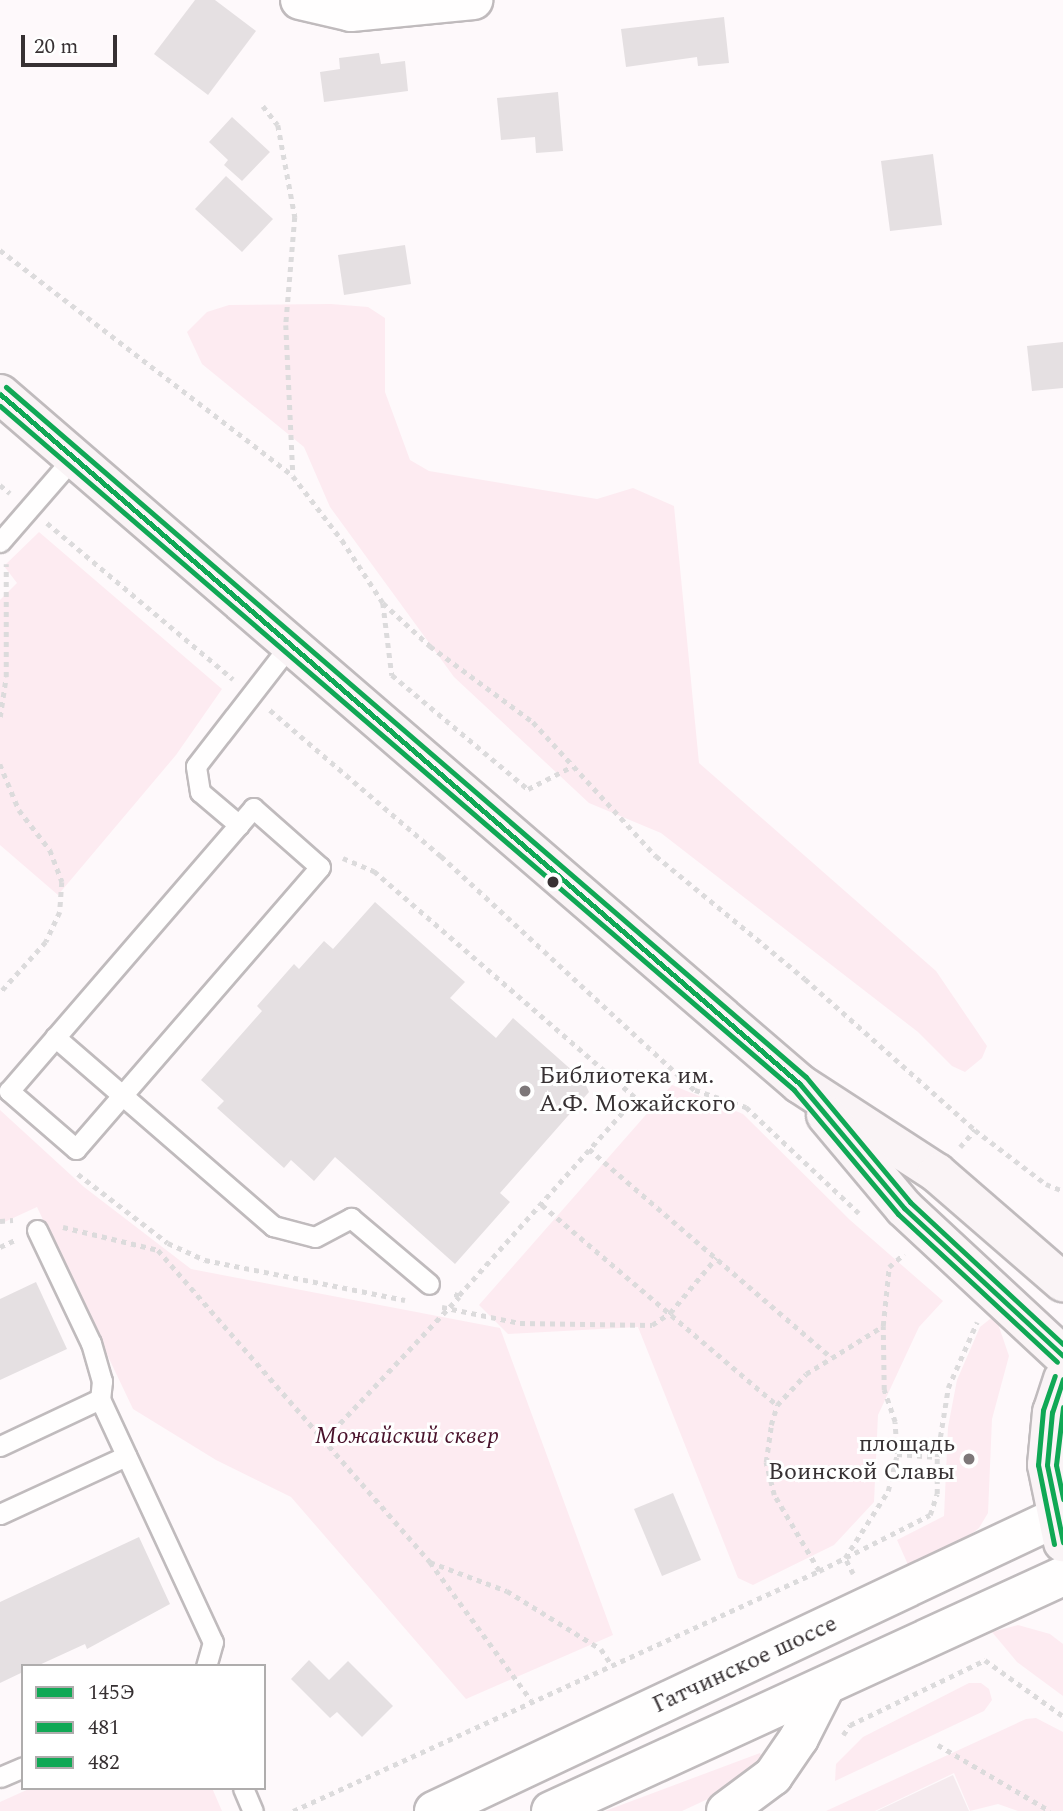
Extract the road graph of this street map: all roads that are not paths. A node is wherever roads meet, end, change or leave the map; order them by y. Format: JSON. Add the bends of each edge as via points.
{"nodes":[{"id":1,"x":300,"y":0,"type":"edge"},
{"id":2,"x":473,"y":0,"type":"edge"},
{"id":3,"x":0,"y":394,"type":"edge"},
{"id":4,"x":73,"y":458,"type":"junction"},
{"id":5,"x":3,"y":538,"type":"edge"},
{"id":6,"x":290,"y":645,"type":"junction"},
{"id":7,"x":239,"y":825,"type":"junction"},
{"id":8,"x":55,"y":1037,"type":"junction"},
{"id":9,"x":800,"y":1084,"type":"junction"},
{"id":10,"x":122,"y":1096,"type":"junction"},
{"id":11,"x":37,"y":1230,"type":"dead end"},
{"id":12,"x":1063,"y":1282,"type":"edge"},
{"id":13,"x":429,"y":1284,"type":"road end"},
{"id":14,"x":1063,"y":1356,"type":"edge"},
{"id":15,"x":1063,"y":1379,"type":"edge"},
{"id":16,"x":100,"y":1399,"type":"junction"},
{"id":17,"x":0,"y":1446,"type":"edge"},
{"id":18,"x":126,"y":1455,"type":"junction"},
{"id":19,"x":0,"y":1514,"type":"edge"},
{"id":20,"x":1059,"y":1530,"type":"edge"},
{"id":21,"x":1063,"y":1576,"type":"edge"},
{"id":22,"x":207,"y":1664,"type":"edge"},
{"id":23,"x":825,"y":1687,"type":"junction"},
{"id":24,"x":21,"y":1768,"type":"edge"},
{"id":25,"x":0,"y":1777,"type":"edge"},
{"id":26,"x":244,"y":1790,"type":"edge"},
{"id":27,"x":253,"y":1811,"type":"edge"},
{"id":28,"x":434,"y":1811,"type":"edge"},
{"id":29,"x":551,"y":1811,"type":"edge"},
{"id":30,"x":726,"y":1811,"type":"edge"}],
"edges":[{"from":1,"to":2,"type":"main road","via":[[351,12]]},
{"from":3,"to":4,"type":"main road"},
{"from":4,"to":5,"type":"lane"},
{"from":4,"to":6,"type":"main road"},
{"from":6,"to":7,"type":"lane","via":[[199,759],[195,774],[200,792]]},
{"from":6,"to":9,"type":"main road"},
{"from":7,"to":8,"type":"lane"},
{"from":7,"to":10,"type":"lane","via":[[253,808],[320,867]]},
{"from":8,"to":10,"type":"lane"},
{"from":8,"to":10,"type":"lane","via":[[9,1091],[76,1149]]},
{"from":9,"to":12,"type":"main road","via":[[937,1173]]},
{"from":9,"to":14,"type":"main road","via":[[904,1208]]},
{"from":10,"to":13,"type":"lane","via":[[273,1226],[314,1237],[351,1218]]},
{"from":11,"to":16,"type":"lane","via":[[91,1343],[102,1381]]},
{"from":15,"to":20,"type":"main road","via":[[1052,1412],[1047,1465]]},
{"from":16,"to":17,"type":"lane"},
{"from":16,"to":18,"type":"lane"},
{"from":18,"to":19,"type":"lane"},
{"from":18,"to":22,"type":"lane","via":[[213,1642]]},
{"from":20,"to":28,"type":"main road","name":"Гатчинское шоссе"},
{"from":21,"to":23,"type":"main road"},
{"from":23,"to":29,"type":"main road"},
{"from":23,"to":30,"type":"main road","via":[[773,1776]]},
{"from":24,"to":25,"type":"lane"},
{"from":26,"to":27,"type":"lane"}]}
